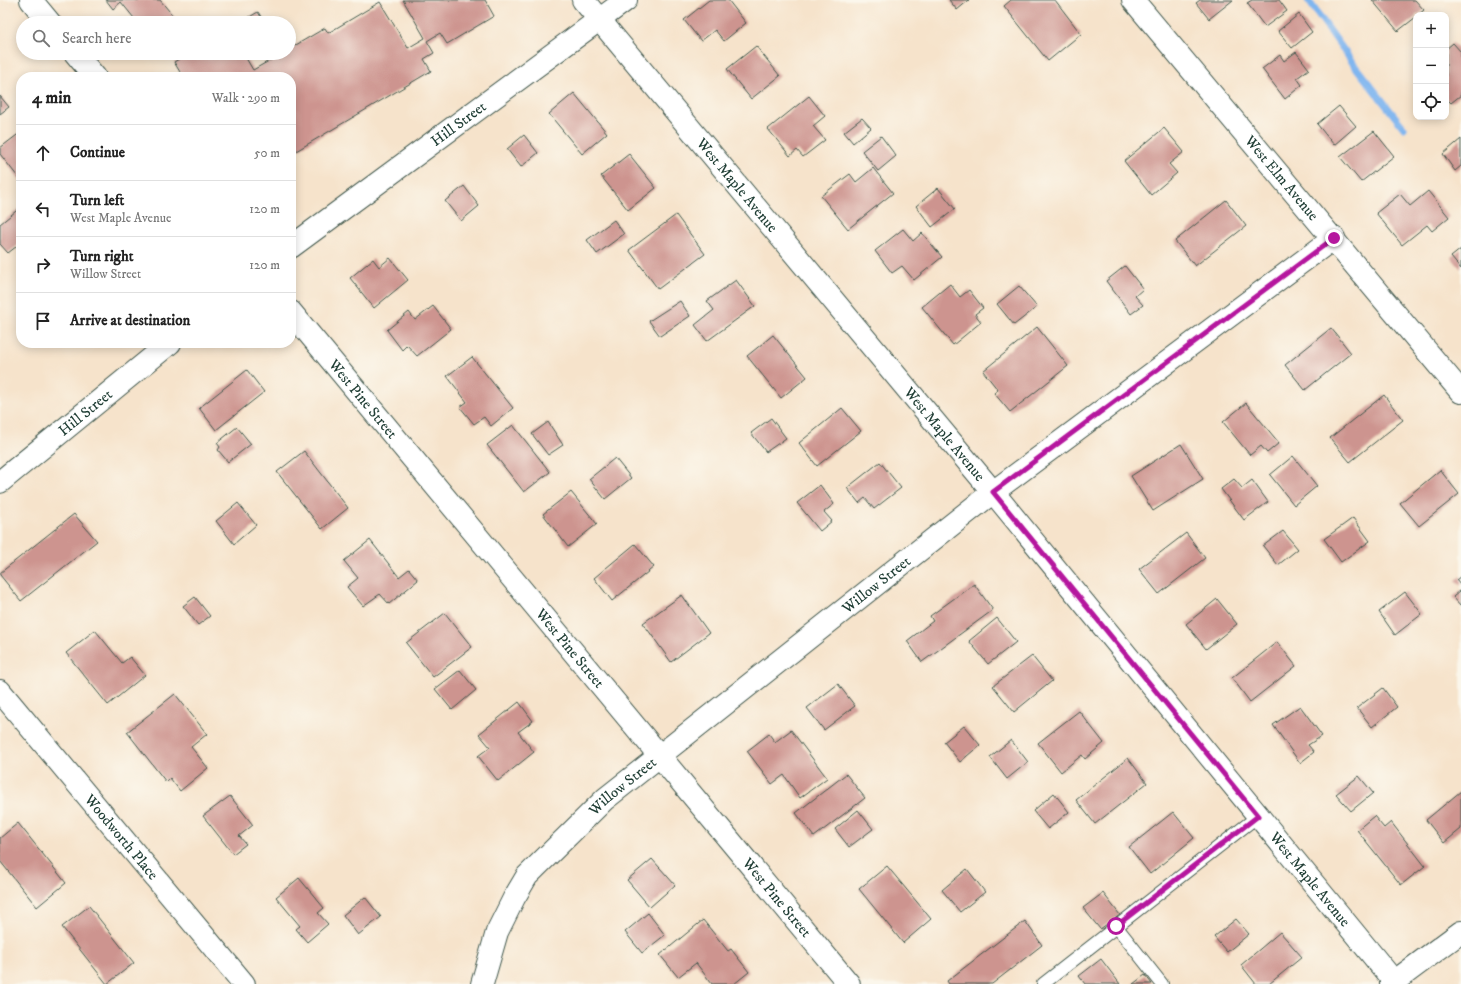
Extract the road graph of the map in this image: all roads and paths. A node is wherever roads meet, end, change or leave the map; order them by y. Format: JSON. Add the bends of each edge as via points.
{"nodes":[{"id":1,"x":31,"y":0,"type":"edge"},
{"id":2,"x":583,"y":0,"type":"edge"},
{"id":3,"x":626,"y":0,"type":"edge"},
{"id":4,"x":1133,"y":0,"type":"edge"},
{"id":5,"x":44,"y":16,"type":"edge"},
{"id":6,"x":598,"y":20,"type":"junction"},
{"id":7,"x":82,"y":60,"type":"edge"},
{"id":8,"x":92,"y":72,"type":"edge"},
{"id":9,"x":1334,"y":238,"type":"junction"},
{"id":10,"x":296,"y":243,"type":"edge"},
{"id":11,"x":296,"y":318,"type":"edge"},
{"id":12,"x":164,"y":348,"type":"edge"},
{"id":13,"x":1461,"y":392,"type":"edge"},
{"id":14,"x":0,"y":482,"type":"edge"},
{"id":15,"x":993,"y":492,"type":"junction"},
{"id":16,"x":0,"y":691,"type":"edge"},
{"id":17,"x":660,"y":756,"type":"junction"},
{"id":18,"x":1258,"y":816,"type":"junction"},
{"id":19,"x":1116,"y":926,"type":"junction"},
{"id":20,"x":1461,"y":932,"type":"edge"},
{"id":21,"x":1394,"y":983,"type":"edge"},
{"id":22,"x":244,"y":984,"type":"edge"},
{"id":23,"x":482,"y":984,"type":"edge"},
{"id":24,"x":849,"y":984,"type":"edge"},
{"id":25,"x":1043,"y":984,"type":"edge"},
{"id":26,"x":1162,"y":984,"type":"edge"}],
"edges":[{"from":1,"to":5,"type":"street"},
{"from":2,"to":6,"type":"street","name":"West Maple Avenue"},
{"from":3,"to":6,"type":"street","name":"Hill Street"},
{"from":4,"to":9,"type":"street","name":"West Elm Avenue"},
{"from":6,"to":10,"type":"street","name":"Hill Street"},
{"from":6,"to":15,"type":"street","name":"West Maple Avenue"},
{"from":7,"to":8,"type":"street"},
{"from":9,"to":13,"type":"street","name":"West Elm Avenue"},
{"from":9,"to":15,"type":"street","name":"Willow Street"},
{"from":11,"to":17,"type":"street","name":"West Pine Street"},
{"from":12,"to":14,"type":"street","name":"Hill Street"},
{"from":15,"to":17,"type":"street","name":"Willow Street"},
{"from":15,"to":18,"type":"street","name":"West Maple Avenue"},
{"from":16,"to":22,"type":"street","name":"Woodworth Place"},
{"from":17,"to":23,"type":"street","name":"Willow Street","via":[[605,799],[527,876],[497,932]]},
{"from":17,"to":24,"type":"street","name":"West Pine Street"},
{"from":18,"to":19,"type":"lane"},
{"from":18,"to":21,"type":"street","name":"West Maple Avenue"},
{"from":19,"to":25,"type":"lane"},
{"from":19,"to":26,"type":"lane"},
{"from":20,"to":21,"type":"street"}]}
